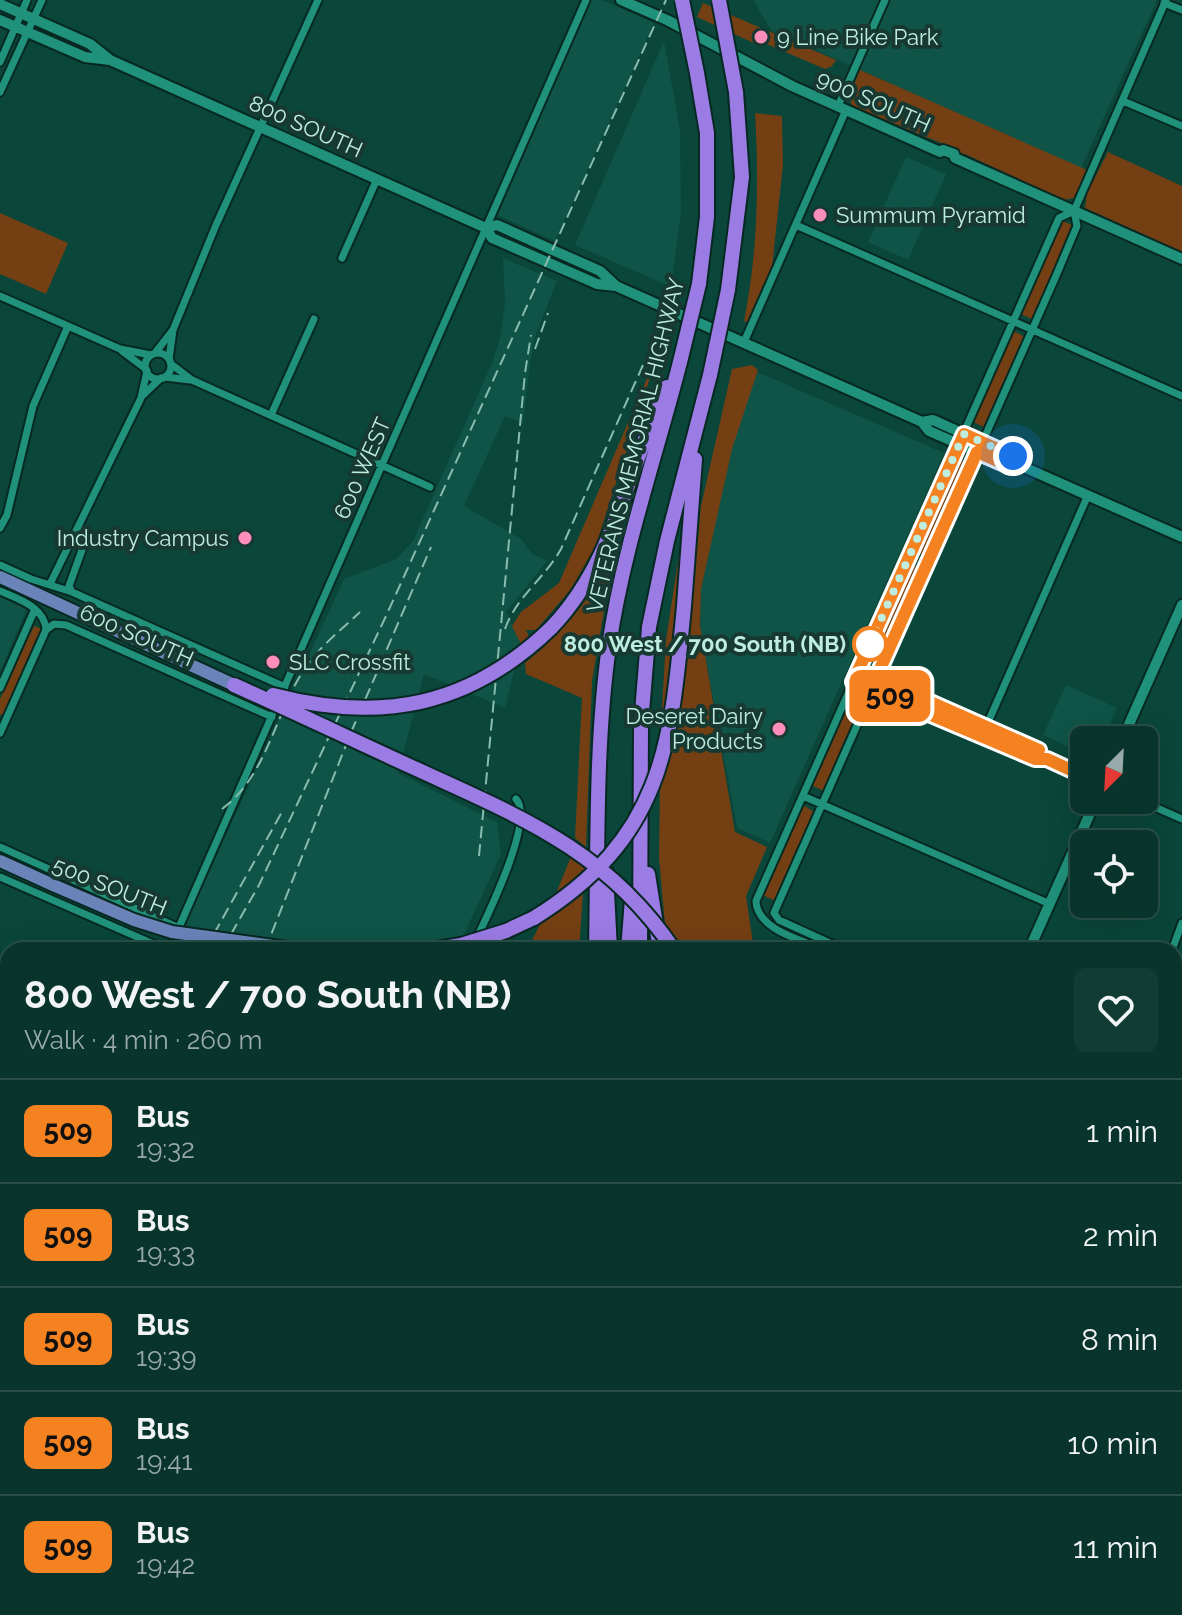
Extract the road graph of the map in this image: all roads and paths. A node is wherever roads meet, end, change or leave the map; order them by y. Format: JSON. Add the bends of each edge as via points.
{"nodes":[{"id":1,"x":27,"y":0,"type":"edge"},
{"id":2,"x":42,"y":0,"type":"edge"},
{"id":3,"x":318,"y":0,"type":"edge"},
{"id":4,"x":586,"y":0,"type":"edge"},
{"id":5,"x":621,"y":0,"type":"edge"},
{"id":6,"x":682,"y":0,"type":"edge"},
{"id":7,"x":719,"y":0,"type":"edge"},
{"id":8,"x":885,"y":0,"type":"edge"},
{"id":9,"x":1165,"y":1,"type":"edge"},
{"id":10,"x":0,"y":4,"type":"edge"},
{"id":11,"x":1182,"y":10,"type":"edge"},
{"id":12,"x":21,"y":14,"type":"junction"},
{"id":13,"x":34,"y":19,"type":"junction"},
{"id":14,"x":0,"y":20,"type":"edge"},
{"id":15,"x":15,"y":26,"type":"junction"},
{"id":16,"x":28,"y":32,"type":"junction"},
{"id":17,"x":110,"y":60,"type":"junction"},
{"id":18,"x":0,"y":62,"type":"edge"},
{"id":19,"x":0,"y":92,"type":"edge"},
{"id":20,"x":1123,"y":101,"type":"junction"},
{"id":21,"x":842,"y":108,"type":"junction"},
{"id":22,"x":1182,"y":126,"type":"edge"},
{"id":23,"x":261,"y":127,"type":"junction"},
{"id":24,"x":377,"y":179,"type":"junction"},
{"id":25,"x":1074,"y":211,"type":"junction"},
{"id":26,"x":796,"y":225,"type":"junction"},
{"id":27,"x":486,"y":228,"type":"junction"},
{"id":28,"x":342,"y":258,"type":"dead end"},
{"id":29,"x":1182,"y":259,"type":"edge"},
{"id":30,"x":0,"y":296,"type":"edge"},
{"id":31,"x":314,"y":319,"type":"dead end"},
{"id":32,"x":1014,"y":321,"type":"junction"},
{"id":33,"x":68,"y":326,"type":"junction"},
{"id":34,"x":173,"y":330,"type":"junction"},
{"id":35,"x":1032,"y":330,"type":"junction"},
{"id":36,"x":744,"y":342,"type":"junction"},
{"id":37,"x":120,"y":349,"type":"junction"},
{"id":38,"x":153,"y":354,"type":"junction"},
{"id":39,"x":170,"y":362,"type":"junction"},
{"id":40,"x":680,"y":362,"type":"junction"},
{"id":41,"x":147,"y":370,"type":"junction"},
{"id":42,"x":163,"y":377,"type":"junction"},
{"id":43,"x":192,"y":380,"type":"junction"},
{"id":44,"x":1182,"y":396,"type":"edge"},
{"id":45,"x":141,"y":398,"type":"junction"},
{"id":46,"x":271,"y":415,"type":"junction"},
{"id":47,"x":696,"y":426,"type":"junction"},
{"id":48,"x":962,"y":439,"type":"junction"},
{"id":49,"x":979,"y":447,"type":"junction"},
{"id":50,"x":383,"y":465,"type":"junction"},
{"id":51,"x":430,"y":487,"type":"dead end"},
{"id":52,"x":1088,"y":495,"type":"junction"},
{"id":53,"x":0,"y":528,"type":"edge"},
{"id":54,"x":77,"y":530,"type":"junction"},
{"id":55,"x":1182,"y":537,"type":"edge"},
{"id":56,"x":0,"y":565,"type":"edge"},
{"id":57,"x":0,"y":577,"type":"edge"},
{"id":58,"x":50,"y":584,"type":"junction"},
{"id":59,"x":0,"y":591,"type":"edge"},
{"id":60,"x":72,"y":592,"type":"junction"},
{"id":61,"x":1182,"y":605,"type":"edge"},
{"id":62,"x":35,"y":609,"type":"junction"},
{"id":63,"x":46,"y":630,"type":"junction"},
{"id":64,"x":859,"y":669,"type":"junction"},
{"id":65,"x":876,"y":678,"type":"junction"},
{"id":66,"x":853,"y":682,"type":"junction"},
{"id":67,"x":234,"y":685,"type":"junction"},
{"id":68,"x":285,"y":687,"type":"junction"},
{"id":69,"x":0,"y":688,"type":"edge"},
{"id":70,"x":871,"y":689,"type":"junction"},
{"id":71,"x":929,"y":702,"type":"junction"},
{"id":72,"x":925,"y":711,"type":"junction"},
{"id":73,"x":272,"y":717,"type":"junction"},
{"id":74,"x":1128,"y":726,"type":"edge"},
{"id":75,"x":986,"y":727,"type":"junction"},
{"id":76,"x":0,"y":733,"type":"edge"},
{"id":77,"x":982,"y":736,"type":"junction"},
{"id":78,"x":601,"y":752,"type":"junction"},
{"id":79,"x":1047,"y":759,"type":"junction"},
{"id":80,"x":1070,"y":770,"type":"edge"},
{"id":81,"x":642,"y":783,"type":"junction"},
{"id":82,"x":803,"y":796,"type":"junction"},
{"id":83,"x":516,"y":799,"type":"dead end"},
{"id":84,"x":822,"y":803,"type":"junction"},
{"id":85,"x":1158,"y":808,"type":"edge"},
{"id":86,"x":1090,"y":814,"type":"edge"},
{"id":87,"x":1182,"y":819,"type":"edge"},
{"id":88,"x":641,"y":830,"type":"junction"},
{"id":89,"x":0,"y":847,"type":"edge"},
{"id":90,"x":598,"y":850,"type":"junction"},
{"id":91,"x":0,"y":861,"type":"edge"},
{"id":92,"x":0,"y":877,"type":"edge"},
{"id":93,"x":1050,"y":904,"type":"junction"},
{"id":94,"x":1182,"y":923,"type":"edge"},
{"id":95,"x":179,"y":928,"type":"junction"},
{"id":96,"x":150,"y":942,"type":"edge"},
{"id":97,"x":172,"y":942,"type":"edge"},
{"id":98,"x":244,"y":942,"type":"edge"},
{"id":99,"x":472,"y":942,"type":"edge"},
{"id":100,"x":475,"y":942,"type":"edge"},
{"id":101,"x":590,"y":942,"type":"edge"},
{"id":102,"x":596,"y":942,"type":"edge"},
{"id":103,"x":610,"y":942,"type":"edge"},
{"id":104,"x":629,"y":942,"type":"edge"},
{"id":105,"x":640,"y":942,"type":"edge"},
{"id":106,"x":659,"y":942,"type":"edge"},
{"id":107,"x":668,"y":942,"type":"edge"},
{"id":108,"x":807,"y":942,"type":"edge"},
{"id":109,"x":827,"y":942,"type":"edge"},
{"id":110,"x":1033,"y":942,"type":"edge"},
{"id":111,"x":1175,"y":942,"type":"edge"}],
"edges":[{"from":1,"to":12,"type":"street"},
{"from":2,"to":13,"type":"street"},
{"from":3,"to":23,"type":"street"},
{"from":4,"to":27,"type":"street","name":"600 WEST"},
{"from":5,"to":21,"type":"street","name":"900 SOUTH"},
{"from":6,"to":40,"type":"highway","name":"VETERANS MEMORIAL HIGHWAY","bridge":true,"via":[[707,133],[707,217],[699,284]]},
{"from":7,"to":47,"type":"highway","bridge":true,"via":[[736,92],[742,177],[728,290]]},
{"from":8,"to":21,"type":"street"},
{"from":9,"to":11,"type":"street"},
{"from":9,"to":20,"type":"street"},
{"from":10,"to":12,"type":"street","name":"800 SOUTH"},
{"from":12,"to":13,"type":"street","name":"800 SOUTH"},
{"from":12,"to":15,"type":"street"},
{"from":13,"to":16,"type":"street"},
{"from":13,"to":17,"type":"street","name":"800 SOUTH","via":[[90,44]]},
{"from":14,"to":15,"type":"street","name":"800 SOUTH"},
{"from":15,"to":16,"type":"street","name":"800 SOUTH"},
{"from":15,"to":18,"type":"street"},
{"from":16,"to":17,"type":"street","name":"800 SOUTH","via":[[85,57]]},
{"from":16,"to":19,"type":"street"},
{"from":17,"to":23,"type":"street","name":"800 SOUTH"},
{"from":20,"to":22,"type":"street"},
{"from":20,"to":25,"type":"street"},
{"from":21,"to":25,"type":"street","name":"900 SOUTH","via":[[940,152],[941,157],[955,158]]},
{"from":21,"to":26,"type":"street"},
{"from":23,"to":24,"type":"street","name":"800 SOUTH"},
{"from":23,"to":34,"type":"street"},
{"from":24,"to":27,"type":"street","name":"800 SOUTH"},
{"from":24,"to":28,"type":"street"},
{"from":25,"to":29,"type":"street","name":"900 SOUTH"},
{"from":25,"to":32,"type":"street","via":[[1059,218]]},
{"from":25,"to":35,"type":"street","via":[[1077,226]]},
{"from":26,"to":32,"type":"street"},
{"from":26,"to":36,"type":"street"},
{"from":27,"to":36,"type":"street","name":"800 SOUTH","via":[[497,225],[600,271],[616,286]]},
{"from":27,"to":50,"type":"street","name":"600 WEST"},
{"from":30,"to":33,"type":"street"},
{"from":31,"to":46,"type":"street"},
{"from":32,"to":35,"type":"street"},
{"from":32,"to":48,"type":"street"},
{"from":33,"to":37,"type":"street"},
{"from":33,"to":53,"type":"street","via":[[33,406]]},
{"from":34,"to":38,"type":"street"},
{"from":34,"to":39,"type":"street"},
{"from":35,"to":44,"type":"street"},
{"from":35,"to":49,"type":"street"},
{"from":36,"to":48,"type":"street","name":"800 SOUTH","via":[[922,422],[933,420]]},
{"from":37,"to":38,"type":"street"},
{"from":37,"to":41,"type":"street"},
{"from":38,"to":39,"type":"street","via":[[163,354]]},
{"from":38,"to":41,"type":"street"},
{"from":39,"to":42,"type":"street"},
{"from":39,"to":43,"type":"street"},
{"from":40,"to":67,"type":"highway","bridge":true,"via":[[654,415],[603,555],[578,597],[523,652],[468,685],[407,706],[319,706]]},
{"from":40,"to":78,"type":"highway","name":"VETERANS MEMORIAL HIGHWAY","via":[[616,604]]},
{"from":41,"to":42,"type":"street","via":[[153,377]]},
{"from":41,"to":45,"type":"street"},
{"from":42,"to":43,"type":"street"},
{"from":42,"to":45,"type":"street"},
{"from":43,"to":46,"type":"street"},
{"from":45,"to":54,"type":"street"},
{"from":46,"to":50,"type":"street"},
{"from":47,"to":81,"type":"highway","via":[[649,627]]},
{"from":47,"to":99,"type":"highway","bridge":true,"via":[[675,701],[647,800],[609,857],[575,891],[534,918]]},
{"from":48,"to":49,"type":"street","name":"800 SOUTH"},
{"from":48,"to":64,"type":"street"},
{"from":49,"to":52,"type":"street","name":"800 SOUTH","via":[[1013,456],[1019,465]]},
{"from":49,"to":65,"type":"street"},
{"from":50,"to":51,"type":"street"},
{"from":50,"to":68,"type":"street","name":"600 WEST"},
{"from":52,"to":55,"type":"street","name":"800 SOUTH"},
{"from":52,"to":75,"type":"street"},
{"from":54,"to":58,"type":"street"},
{"from":54,"to":60,"type":"street","via":[[82,550],[69,586]]},
{"from":56,"to":58,"type":"street","name":"600 SOUTH"},
{"from":57,"to":67,"type":"main road","name":"600 SOUTH"},
{"from":58,"to":60,"type":"street","name":"600 SOUTH"},
{"from":59,"to":62,"type":"street"},
{"from":60,"to":68,"type":"street","name":"600 SOUTH"},
{"from":61,"to":74,"type":"street"},
{"from":62,"to":63,"type":"street","name":"600 SOUTH"},
{"from":62,"to":69,"type":"street"},
{"from":63,"to":73,"type":"street","name":"600 SOUTH","via":[[66,625]]},
{"from":63,"to":76,"type":"street"},
{"from":64,"to":65,"type":"street"},
{"from":64,"to":66,"type":"street"},
{"from":65,"to":70,"type":"street"},
{"from":65,"to":71,"type":"street"},
{"from":66,"to":70,"type":"street"},
{"from":66,"to":82,"type":"street"},
{"from":67,"to":107,"type":"highway","bridge":true,"via":[[555,835],[620,884]]},
{"from":68,"to":73,"type":"street","name":"600 WEST"},
{"from":70,"to":72,"type":"street"},
{"from":70,"to":84,"type":"street"},
{"from":71,"to":72,"type":"street"},
{"from":71,"to":75,"type":"street"},
{"from":72,"to":77,"type":"street"},
{"from":73,"to":95,"type":"street","name":"600 WEST"},
{"from":75,"to":77,"type":"street"},
{"from":75,"to":79,"type":"street","via":[[1039,750]]},
{"from":77,"to":79,"type":"street","via":[[1035,759]]},
{"from":78,"to":90,"type":"highway","name":"VETERANS MEMORIAL HIGHWAY"},
{"from":78,"to":103,"type":"highway"},
{"from":79,"to":80,"type":"street"},
{"from":81,"to":88,"type":"highway"},
{"from":81,"to":104,"type":"highway"},
{"from":82,"to":84,"type":"street"},
{"from":82,"to":108,"type":"street","via":[[756,901],[759,916]]},
{"from":83,"to":100,"type":"street","via":[[521,808],[513,856]]},
{"from":84,"to":93,"type":"street"},
{"from":84,"to":109,"type":"street","via":[[774,913]]},
{"from":85,"to":87,"type":"street"},
{"from":86,"to":93,"type":"street"},
{"from":88,"to":105,"type":"highway"},
{"from":88,"to":106,"type":"highway"},
{"from":89,"to":95,"type":"street","name":"500 SOUTH"},
{"from":90,"to":101,"type":"highway"},
{"from":90,"to":102,"type":"highway","name":"VETERANS MEMORIAL HIGHWAY"},
{"from":91,"to":98,"type":"main road","name":"500 SOUTH","bridge":true,"via":[[134,920],[172,932]]},
{"from":92,"to":96,"type":"street","name":"500 SOUTH"},
{"from":93,"to":110,"type":"street"},
{"from":94,"to":111,"type":"street"},
{"from":95,"to":97,"type":"street","name":"600 WEST"}]}
